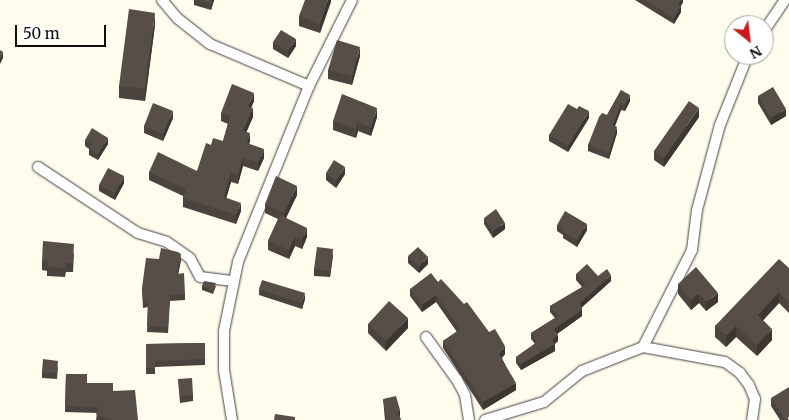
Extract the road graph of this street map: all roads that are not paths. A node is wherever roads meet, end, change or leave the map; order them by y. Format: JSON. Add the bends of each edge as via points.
{"nodes":[{"id":1,"x":162,"y":0,"type":"edge"},
{"id":2,"x":352,"y":0,"type":"edge"},
{"id":3,"x":785,"y":0,"type":"edge"},
{"id":4,"x":774,"y":16,"type":"edge"},
{"id":5,"x":744,"y":65,"type":"edge"},
{"id":6,"x":309,"y":86,"type":"junction"},
{"id":7,"x":38,"y":167,"type":"dead end"},
{"id":8,"x":234,"y":281,"type":"junction"},
{"id":9,"x":426,"y":337,"type":"dead end"},
{"id":10,"x":643,"y":347,"type":"junction"},
{"id":11,"x":232,"y":420,"type":"edge"},
{"id":12,"x":469,"y":420,"type":"edge"},
{"id":13,"x":485,"y":420,"type":"edge"},
{"id":14,"x":752,"y":420,"type":"edge"}],
"edges":[{"from":1,"to":6,"type":"street","via":[[177,18],[210,44]]},
{"from":2,"to":6,"type":"street"},
{"from":3,"to":4,"type":"street"},
{"from":5,"to":10,"type":"street","via":[[720,125],[697,210],[692,250]]},
{"from":6,"to":8,"type":"street","via":[[301,114],[257,212]]},
{"from":7,"to":8,"type":"street","via":[[138,233],[167,242],[190,258],[200,277]]},
{"from":8,"to":11,"type":"street","via":[[224,331],[224,370]]},
{"from":9,"to":12,"type":"street","via":[[457,380]]},
{"from":10,"to":13,"type":"street","via":[[582,371],[544,402]]},
{"from":10,"to":14,"type":"street","via":[[725,362],[749,385],[755,399]]}]}
